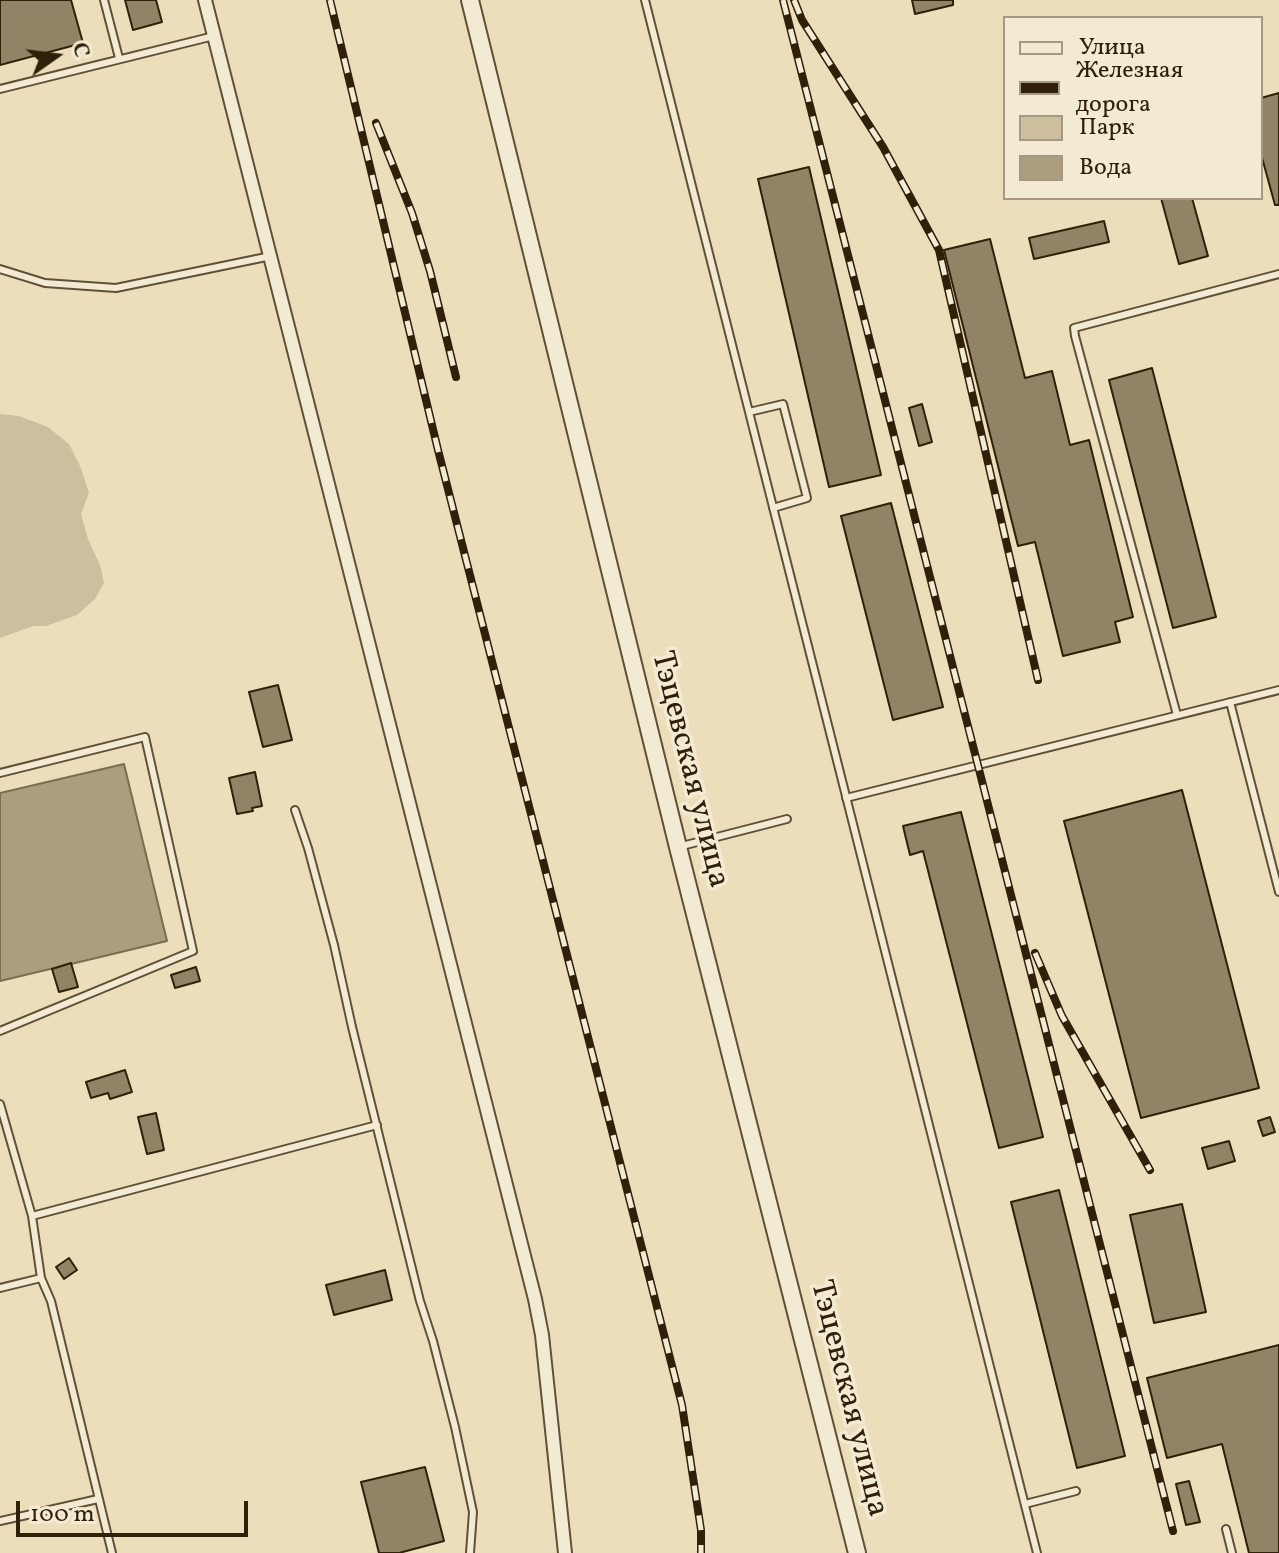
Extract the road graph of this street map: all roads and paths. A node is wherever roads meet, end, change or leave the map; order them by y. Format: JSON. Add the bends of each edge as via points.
{"nodes":[{"id":1,"x":104,"y":0,"type":"edge"},
{"id":2,"x":205,"y":0,"type":"edge"},
{"id":3,"x":470,"y":0,"type":"edge"},
{"id":4,"x":645,"y":0,"type":"edge"},
{"id":5,"x":214,"y":36,"type":"junction"},
{"id":6,"x":119,"y":58,"type":"junction"},
{"id":7,"x":0,"y":89,"type":"edge"},
{"id":8,"x":271,"y":256,"type":"junction"},
{"id":9,"x":0,"y":269,"type":"edge"},
{"id":10,"x":1279,"y":274,"type":"edge"},
{"id":11,"x":749,"y":412,"type":"junction"},
{"id":12,"x":773,"y":508,"type":"junction"},
{"id":13,"x":1279,"y":690,"type":"edge"},
{"id":14,"x":1230,"y":702,"type":"junction"},
{"id":15,"x":1177,"y":715,"type":"junction"},
{"id":16,"x":0,"y":773,"type":"edge"},
{"id":17,"x":846,"y":798,"type":"junction"},
{"id":18,"x":295,"y":810,"type":"dead end"},
{"id":19,"x":787,"y":819,"type":"dead end"},
{"id":20,"x":678,"y":847,"type":"junction"},
{"id":21,"x":1279,"y":892,"type":"edge"},
{"id":22,"x":0,"y":1031,"type":"edge"},
{"id":23,"x":0,"y":1104,"type":"edge"},
{"id":24,"x":377,"y":1125,"type":"junction"},
{"id":25,"x":32,"y":1216,"type":"junction"},
{"id":26,"x":41,"y":1278,"type":"junction"},
{"id":27,"x":0,"y":1288,"type":"edge"},
{"id":28,"x":1076,"y":1491,"type":"dead end"},
{"id":29,"x":98,"y":1499,"type":"junction"},
{"id":30,"x":1025,"y":1504,"type":"junction"},
{"id":31,"x":0,"y":1521,"type":"edge"},
{"id":32,"x":1226,"y":1529,"type":"dead end"},
{"id":33,"x":112,"y":1553,"type":"edge"},
{"id":34,"x":470,"y":1553,"type":"edge"},
{"id":35,"x":565,"y":1553,"type":"edge"},
{"id":36,"x":857,"y":1553,"type":"edge"},
{"id":37,"x":1037,"y":1553,"type":"edge"},
{"id":38,"x":1232,"y":1553,"type":"edge"}],
"edges":[{"from":1,"to":6,"type":"lane"},
{"from":2,"to":5,"type":"street"},
{"from":3,"to":20,"type":"street","name":"Тэцевская улица"},
{"from":4,"to":11,"type":"lane"},
{"from":5,"to":6,"type":"lane"},
{"from":5,"to":8,"type":"street"},
{"from":6,"to":7,"type":"lane"},
{"from":8,"to":9,"type":"lane","via":[[116,288],[45,283]]},
{"from":8,"to":35,"type":"street","via":[[535,1299]]},
{"from":10,"to":15,"type":"lane","via":[[1074,328]]},
{"from":11,"to":12,"type":"lane"},
{"from":11,"to":12,"type":"lane","via":[[783,404],[787,418],[807,498]]},
{"from":12,"to":17,"type":"lane"},
{"from":13,"to":14,"type":"lane"},
{"from":14,"to":15,"type":"lane"},
{"from":14,"to":21,"type":"lane"},
{"from":15,"to":17,"type":"lane"},
{"from":16,"to":22,"type":"lane","via":[[145,737],[193,951]]},
{"from":17,"to":30,"type":"lane"},
{"from":18,"to":24,"type":"lane"},
{"from":19,"to":20,"type":"lane"},
{"from":20,"to":36,"type":"street","name":"Тэцевская улица"},
{"from":23,"to":25,"type":"lane"},
{"from":24,"to":25,"type":"lane"},
{"from":24,"to":34,"type":"lane","via":[[455,1427],[473,1512]]},
{"from":25,"to":26,"type":"lane"},
{"from":26,"to":27,"type":"lane"},
{"from":26,"to":29,"type":"lane"},
{"from":28,"to":30,"type":"lane"},
{"from":29,"to":31,"type":"lane"},
{"from":29,"to":33,"type":"lane"},
{"from":30,"to":37,"type":"lane"},
{"from":32,"to":38,"type":"lane"}]}
